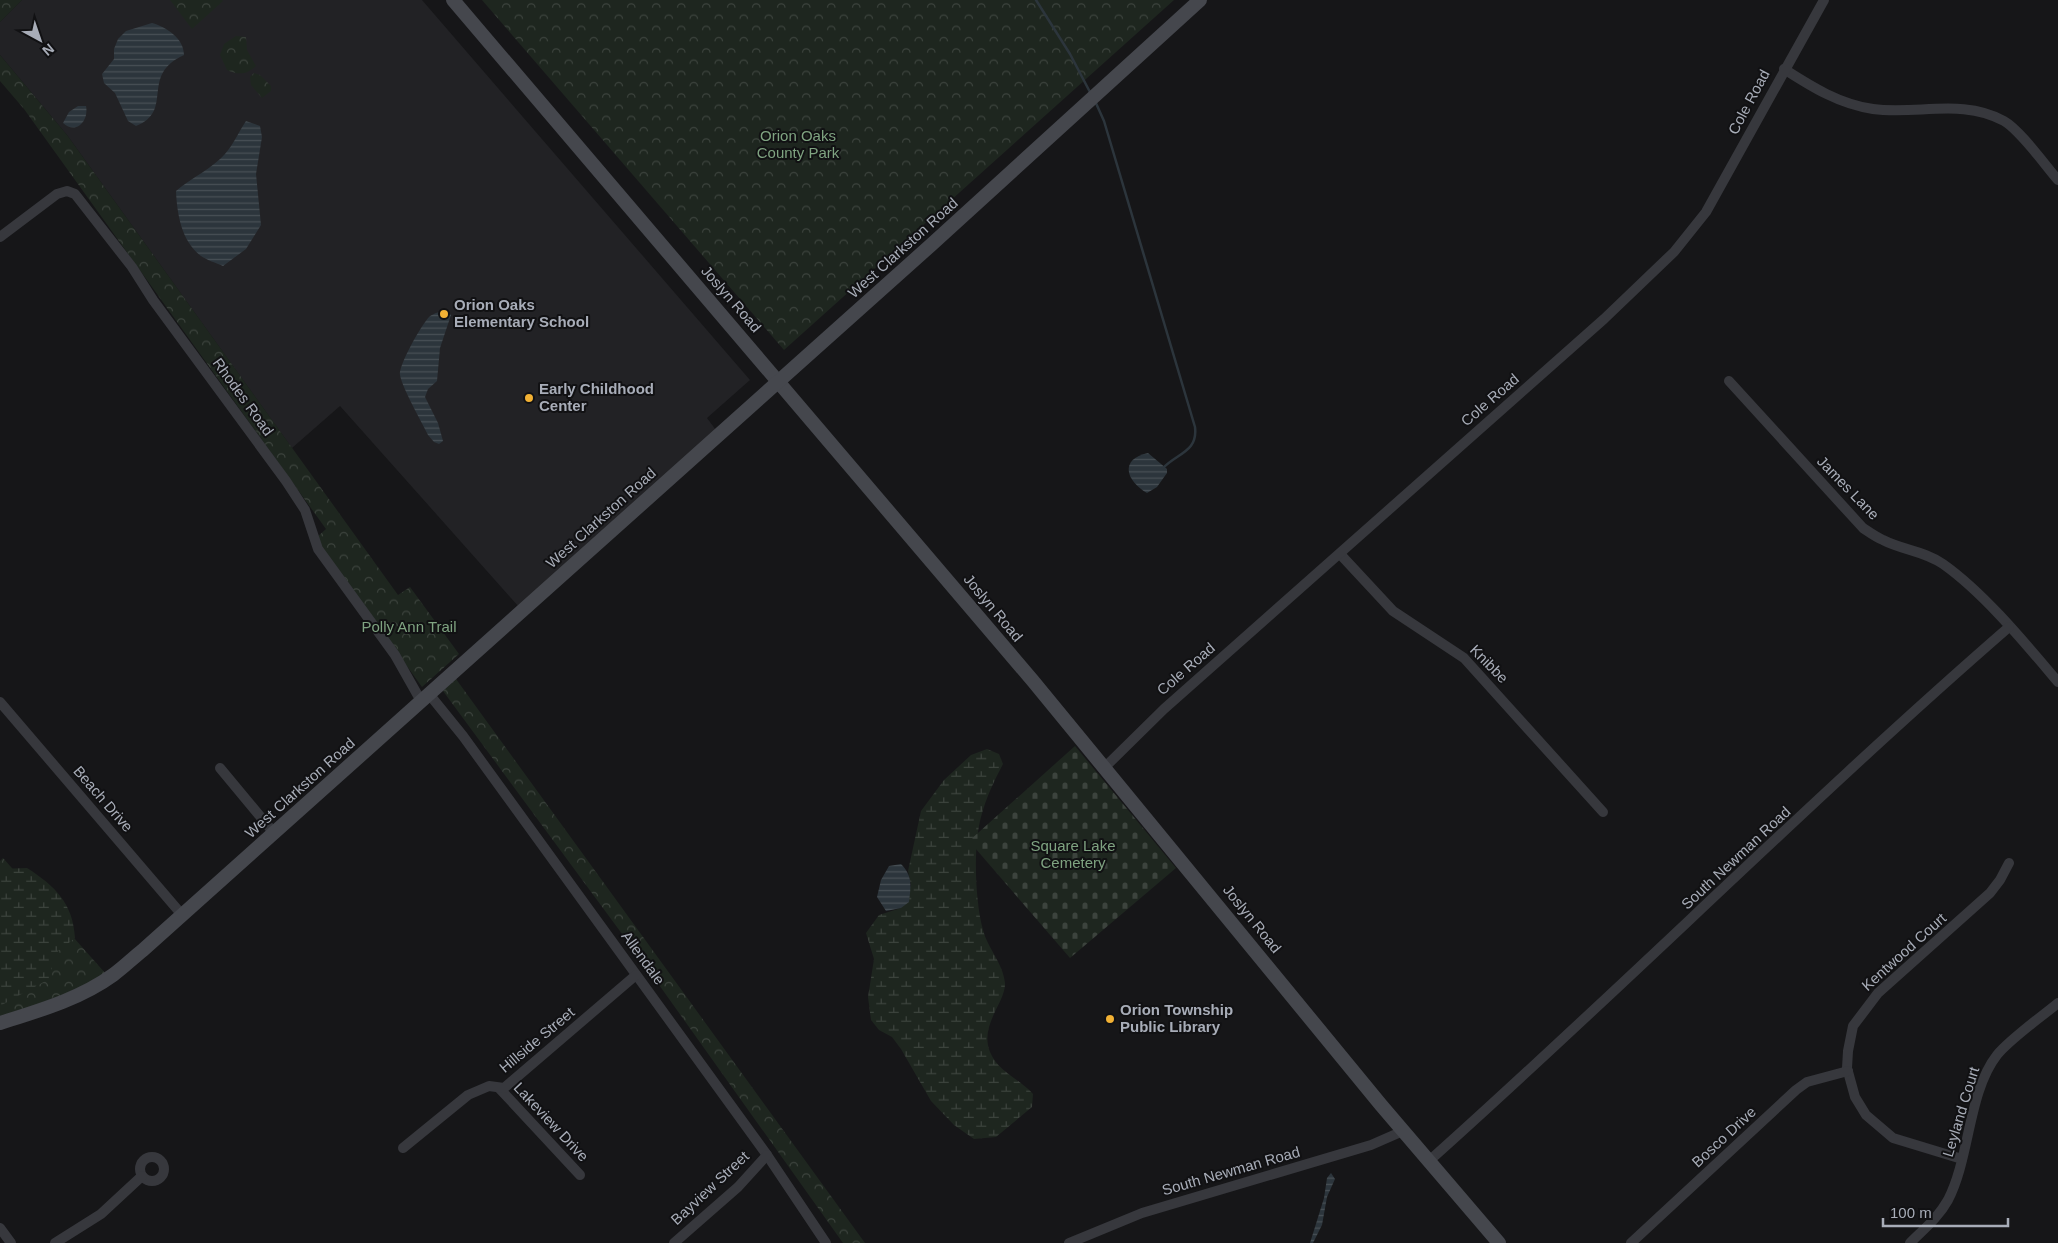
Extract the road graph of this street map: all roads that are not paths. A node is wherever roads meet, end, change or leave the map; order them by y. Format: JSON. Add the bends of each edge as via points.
{"nodes":[{"id":1,"x":453,"y":0,"type":"edge"},
{"id":2,"x":1200,"y":0,"type":"edge"},
{"id":3,"x":1824,"y":0,"type":"edge"},
{"id":4,"x":1784,"y":69,"type":"junction"},
{"id":5,"x":2058,"y":180,"type":"edge"},
{"id":6,"x":0,"y":236,"type":"edge"},
{"id":7,"x":779,"y":380,"type":"junction"},
{"id":8,"x":1729,"y":381,"type":"dead end"},
{"id":9,"x":1340,"y":554,"type":"junction"},
{"id":10,"x":2009,"y":627,"type":"junction"},
{"id":11,"x":2058,"y":682,"type":"edge"},
{"id":12,"x":425,"y":698,"type":"junction"},
{"id":13,"x":0,"y":702,"type":"edge"},
{"id":14,"x":1105,"y":767,"type":"junction"},
{"id":15,"x":220,"y":768,"type":"dead end"},
{"id":16,"x":1602,"y":812,"type":"dead end"},
{"id":17,"x":274,"y":833,"type":"junction"},
{"id":18,"x":2009,"y":863,"type":"dead end"},
{"id":19,"x":183,"y":916,"type":"junction"},
{"id":20,"x":636,"y":975,"type":"junction"},
{"id":21,"x":2058,"y":1003,"type":"edge"},
{"id":22,"x":0,"y":1023,"type":"edge"},
{"id":23,"x":1848,"y":1071,"type":"junction"},
{"id":24,"x":500,"y":1088,"type":"junction"},
{"id":25,"x":1403,"y":1131,"type":"junction"},
{"id":26,"x":403,"y":1148,"type":"dead end"},
{"id":27,"x":767,"y":1155,"type":"junction"},
{"id":28,"x":1962,"y":1159,"type":"junction"},
{"id":29,"x":1429,"y":1161,"type":"junction"},
{"id":30,"x":580,"y":1175,"type":"dead end"},
{"id":31,"x":142,"y":1176,"type":"dead end"},
{"id":32,"x":0,"y":1228,"type":"edge"},
{"id":33,"x":11,"y":1243,"type":"edge"},
{"id":34,"x":55,"y":1243,"type":"edge"},
{"id":35,"x":674,"y":1243,"type":"edge"},
{"id":36,"x":826,"y":1243,"type":"edge"},
{"id":37,"x":1069,"y":1243,"type":"edge"},
{"id":38,"x":1499,"y":1243,"type":"edge"},
{"id":39,"x":1630,"y":1243,"type":"edge"},
{"id":40,"x":1910,"y":1243,"type":"edge"}],
"edges":[{"from":1,"to":7,"type":"street","name":"Joslyn Road"},
{"from":2,"to":7,"type":"street","name":"West Clarkston Road"},
{"from":3,"to":4,"type":"street","name":"Cole Road"},
{"from":4,"to":5,"type":"street","via":[[1824,94],[1854,105],[1893,111],[1931,108],[1979,110],[1993,115],[2006,122]]},
{"from":4,"to":9,"type":"street","name":"Cole Road","via":[[1706,212],[1680,246],[1604,319]]},
{"from":6,"to":12,"type":"street","name":"Rhodes Road","via":[[57,194],[67,191],[75,194],[132,267],[286,481],[305,510],[318,549]]},
{"from":7,"to":12,"type":"street","name":"West Clarkston Road"},
{"from":7,"to":14,"type":"street","name":"Joslyn Road"},
{"from":8,"to":10,"type":"street","name":"James Lane","via":[[1863,528],[1883,540],[1942,563],[1966,582]]},
{"from":9,"to":14,"type":"street","name":"Cole Road","via":[[1164,709]]},
{"from":9,"to":16,"type":"street","name":"Knibbe","via":[[1394,611],[1464,658]]},
{"from":10,"to":11,"type":"street"},
{"from":10,"to":29,"type":"street","name":"South Newman Road","via":[[1917,708],[1546,1056]]},
{"from":12,"to":17,"type":"street","name":"West Clarkston Road"},
{"from":12,"to":20,"type":"street","name":"Allendale","via":[[462,736]]},
{"from":13,"to":19,"type":"street","name":"Beach Drive"},
{"from":14,"to":25,"type":"street","name":"Joslyn Road"},
{"from":15,"to":17,"type":"street"},
{"from":17,"to":19,"type":"street","name":"West Clarkston Road"},
{"from":18,"to":23,"type":"street","name":"Kentwood Court","via":[[1990,893],[1878,993],[1862,1012],[1853,1026]]},
{"from":19,"to":22,"type":"street","name":"West Clarkston Road","via":[[113,975],[30,1014]]},
{"from":20,"to":24,"type":"street","name":"Hillside Street","via":[[568,1035]]},
{"from":20,"to":27,"type":"street","name":"Allendale"},
{"from":21,"to":28,"type":"street","name":"Leyland Court","via":[[1997,1055],[1980,1092]]},
{"from":23,"to":28,"type":"street","name":"Kentwood Court","via":[[1855,1097],[1866,1115],[1893,1138]]},
{"from":23,"to":39,"type":"street","name":"Bosco Drive","via":[[1807,1082],[1796,1090]]},
{"from":24,"to":26,"type":"street","name":"Hillside Street","via":[[489,1086],[468,1095]]},
{"from":24,"to":30,"type":"street","name":"Lakeview Drive"},
{"from":25,"to":29,"type":"street","name":"Joslyn Road"},
{"from":25,"to":37,"type":"street","name":"South Newman Road","via":[[1371,1145],[1142,1213]]},
{"from":27,"to":35,"type":"street","name":"Bayview Street","via":[[738,1187]]},
{"from":27,"to":36,"type":"street","name":"Allendale"},
{"from":28,"to":40,"type":"street","name":"Leyland Court","via":[[1954,1186],[1939,1214]]},
{"from":29,"to":38,"type":"street","name":"Joslyn Road"},
{"from":31,"to":34,"type":"street","via":[[101,1214]]},
{"from":32,"to":33,"type":"street"}]}
